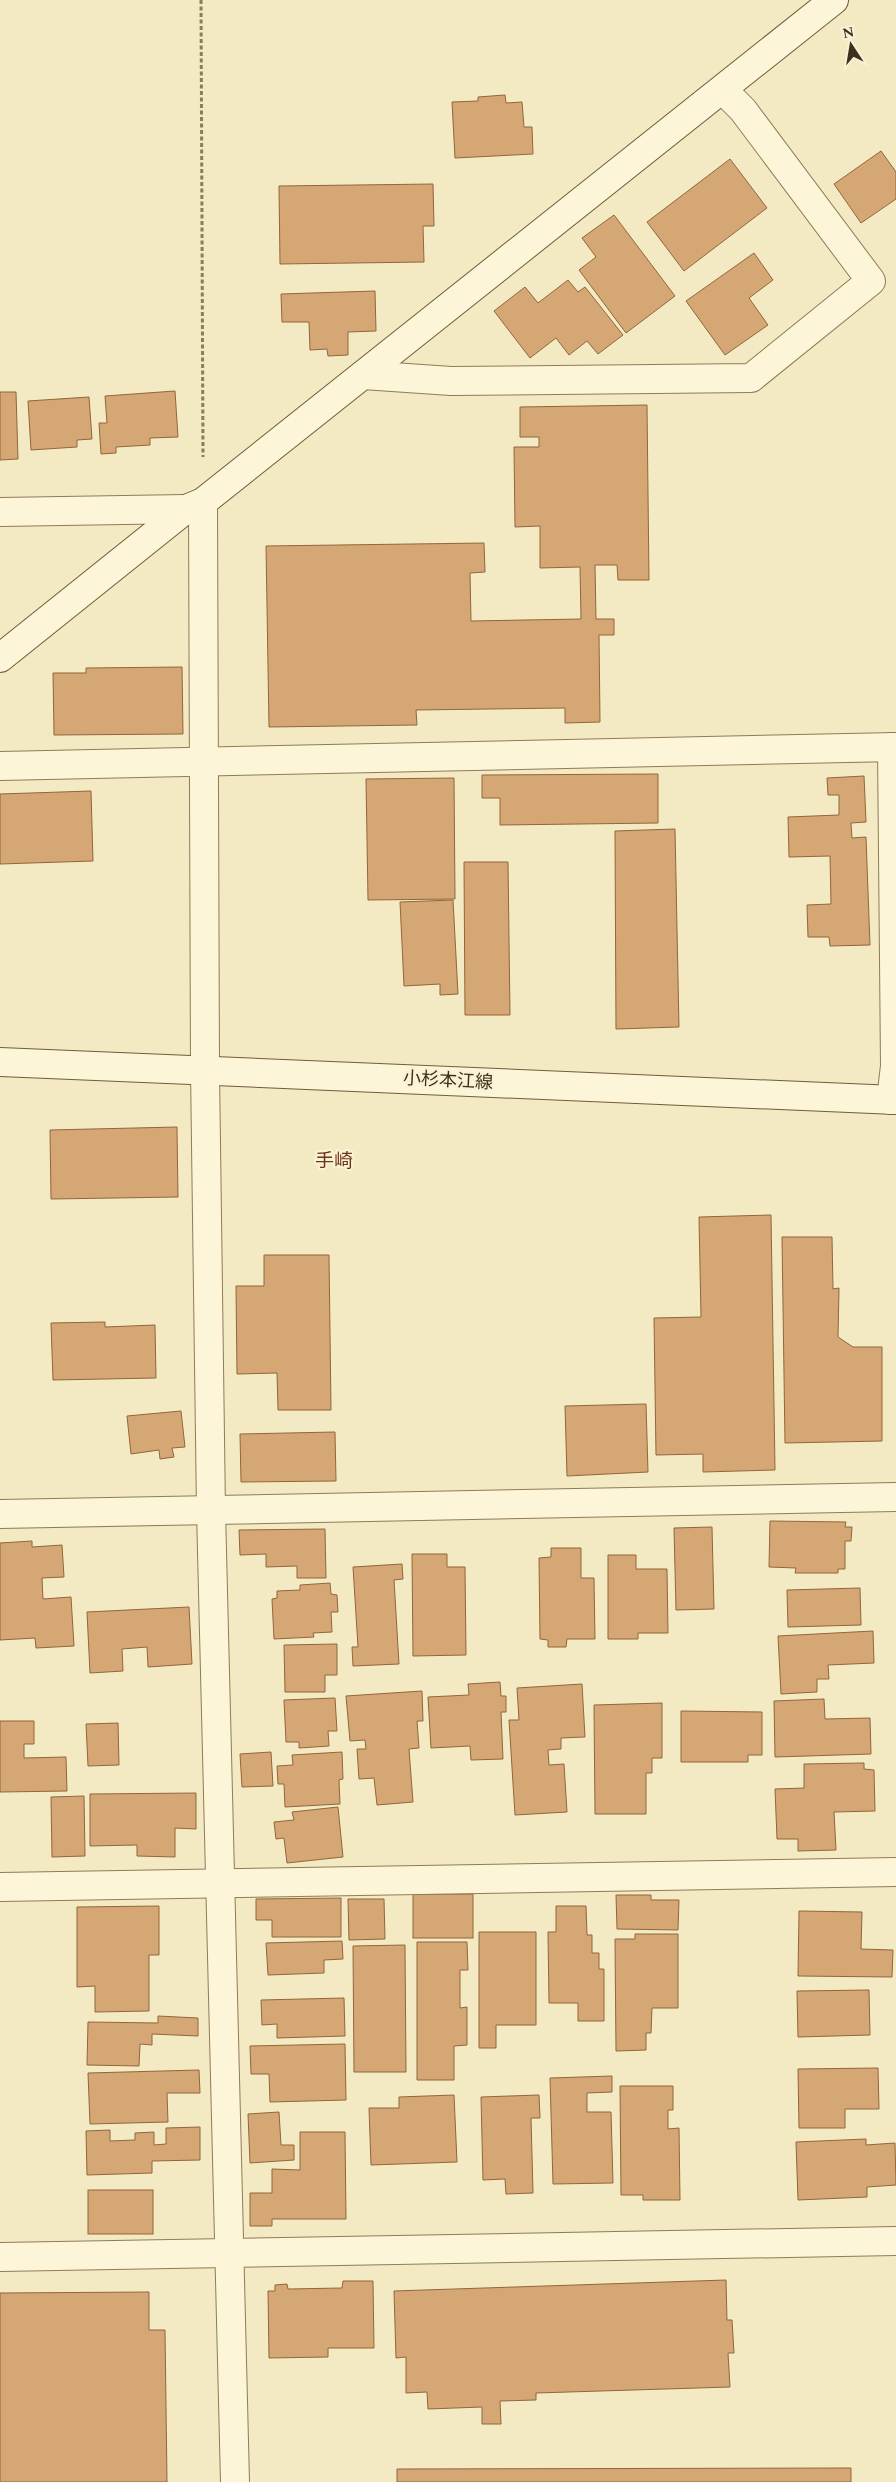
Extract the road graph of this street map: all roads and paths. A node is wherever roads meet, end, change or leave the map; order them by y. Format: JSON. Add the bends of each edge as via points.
{"nodes":[{"id":1,"x":201,"y":0,"type":"edge"},
{"id":2,"x":834,"y":0,"type":"edge"},
{"id":3,"x":723,"y":90,"type":"junction"},
{"id":4,"x":363,"y":375,"type":"junction"},
{"id":5,"x":195,"y":506,"type":"junction"},
{"id":6,"x":0,"y":512,"type":"edge"},
{"id":7,"x":0,"y":658,"type":"edge"},
{"id":8,"x":894,"y":747,"type":"edge"},
{"id":9,"x":204,"y":760,"type":"junction"},
{"id":10,"x":0,"y":766,"type":"edge"},
{"id":11,"x":0,"y":1062,"type":"edge"},
{"id":12,"x":206,"y":1070,"type":"junction"},
{"id":13,"x":894,"y":1100,"type":"edge"},
{"id":14,"x":896,"y":1497,"type":"edge"},
{"id":15,"x":211,"y":1511,"type":"junction"},
{"id":16,"x":0,"y":1514,"type":"edge"},
{"id":17,"x":896,"y":1872,"type":"edge"},
{"id":18,"x":220,"y":1882,"type":"junction"},
{"id":19,"x":0,"y":1887,"type":"edge"},
{"id":20,"x":896,"y":2241,"type":"edge"},
{"id":21,"x":230,"y":2254,"type":"junction"},
{"id":22,"x":0,"y":2257,"type":"edge"},
{"id":23,"x":235,"y":2482,"type":"edge"}],
"edges":[{"from":1,"to":5,"type":"path"},
{"from":2,"to":3,"type":"street"},
{"from":3,"to":4,"type":"street"},
{"from":3,"to":4,"type":"street","via":[[743,110],[871,281],[751,378],[451,381]]},
{"from":4,"to":5,"type":"street"},
{"from":5,"to":6,"type":"street"},
{"from":5,"to":7,"type":"street"},
{"from":5,"to":9,"type":"street"},
{"from":8,"to":9,"type":"street"},
{"from":8,"to":13,"type":"street"},
{"from":9,"to":10,"type":"street"},
{"from":9,"to":12,"type":"street"},
{"from":11,"to":12,"type":"street","name":"小杉本江線"},
{"from":12,"to":13,"type":"street","name":"小杉本江線"},
{"from":12,"to":15,"type":"street"},
{"from":14,"to":15,"type":"street"},
{"from":15,"to":16,"type":"street"},
{"from":15,"to":18,"type":"street"},
{"from":17,"to":18,"type":"street"},
{"from":18,"to":19,"type":"street"},
{"from":18,"to":21,"type":"street"},
{"from":20,"to":21,"type":"street"},
{"from":21,"to":22,"type":"street"},
{"from":21,"to":23,"type":"street"}]}
